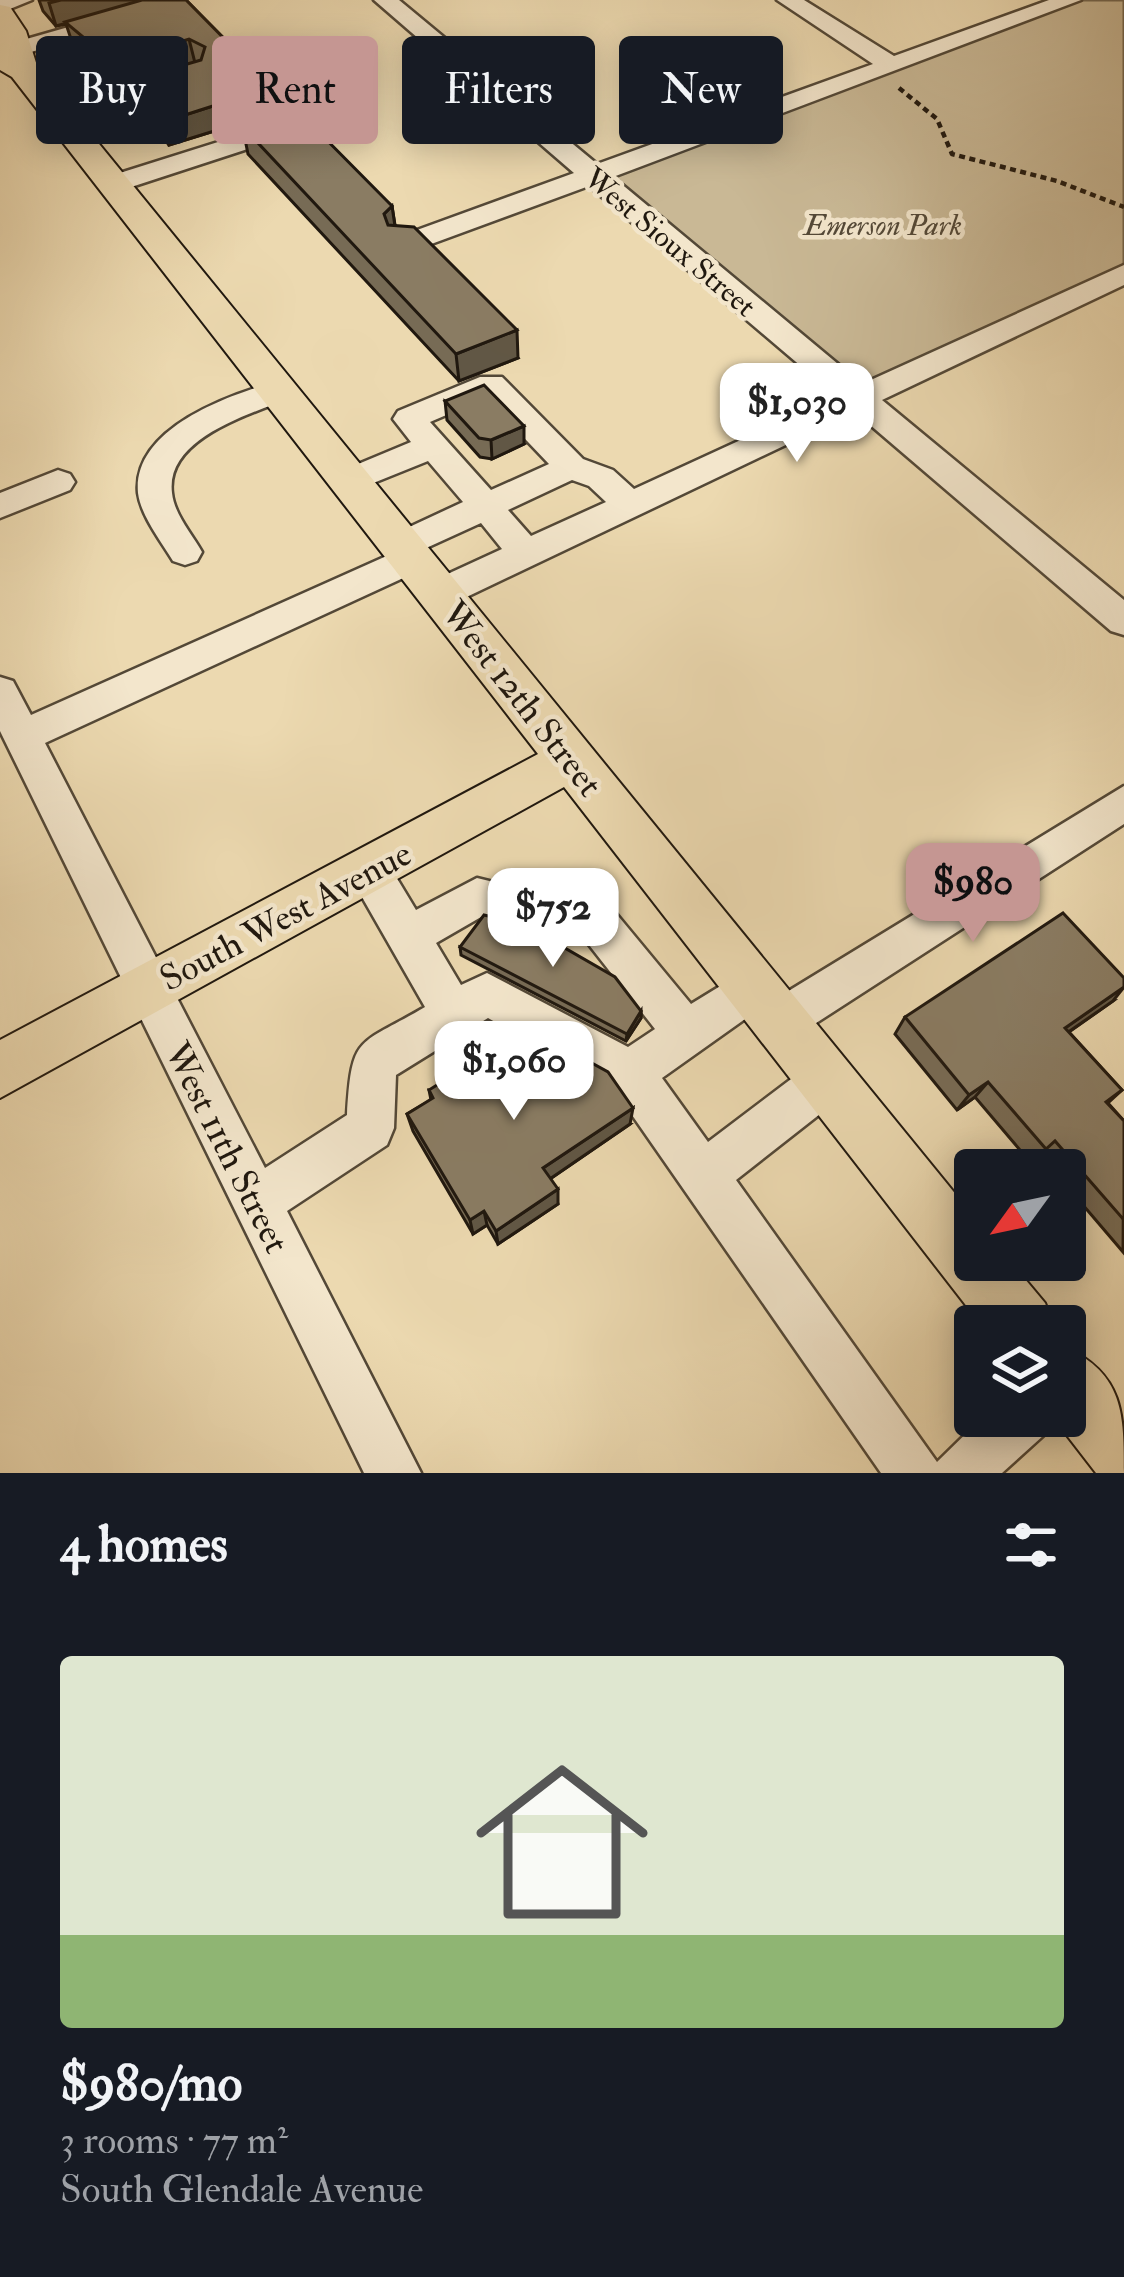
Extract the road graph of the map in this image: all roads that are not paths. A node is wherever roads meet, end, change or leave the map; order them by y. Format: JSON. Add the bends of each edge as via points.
{"nodes":[{"id":1,"x":21,"y":0,"type":"edge"},
{"id":2,"x":385,"y":0,"type":"edge"},
{"id":3,"x":788,"y":0,"type":"edge"},
{"id":4,"x":1070,"y":0,"type":"edge"},
{"id":5,"x":0,"y":10,"type":"edge"},
{"id":6,"x":139,"y":14,"type":"edge"},
{"id":7,"x":13,"y":59,"type":"edge"},
{"id":8,"x":196,"y":74,"type":"edge"},
{"id":9,"x":188,"y":76,"type":"edge"},
{"id":10,"x":895,"y":77,"type":"junction"},
{"id":11,"x":36,"y":88,"type":"edge"},
{"id":12,"x":81,"y":144,"type":"edge"},
{"id":13,"x":238,"y":144,"type":"edge"},
{"id":14,"x":591,"y":176,"type":"junction"},
{"id":15,"x":113,"y":184,"type":"junction"},
{"id":16,"x":405,"y":244,"type":"edge"},
{"id":17,"x":1124,"y":274,"type":"edge"},
{"id":18,"x":279,"y":391,"type":"junction"},
{"id":19,"x":856,"y":400,"type":"junction"},
{"id":20,"x":433,"y":446,"type":"junction"},
{"id":21,"x":571,"y":467,"type":"junction"},
{"id":22,"x":351,"y":481,"type":"junction"},
{"id":23,"x":58,"y":482,"type":"dead end"},
{"id":24,"x":629,"y":505,"type":"junction"},
{"id":25,"x":0,"y":506,"type":"edge"},
{"id":26,"x":486,"y":506,"type":"junction"},
{"id":27,"x":185,"y":552,"type":"dead end"},
{"id":28,"x":526,"y":554,"type":"junction"},
{"id":29,"x":418,"y":566,"type":"junction"},
{"id":30,"x":1124,"y":621,"type":"edge"},
{"id":31,"x":0,"y":692,"type":"edge"},
{"id":32,"x":22,"y":736,"type":"junction"},
{"id":33,"x":570,"y":760,"type":"junction"},
{"id":34,"x":1124,"y":803,"type":"edge"},
{"id":35,"x":368,"y":870,"type":"junction"},
{"id":36,"x":409,"y":936,"type":"junction"},
{"id":37,"x":149,"y":989,"type":"junction"},
{"id":38,"x":480,"y":995,"type":"junction"},
{"id":39,"x":767,"y":1004,"type":"junction"},
{"id":40,"x":686,"y":1033,"type":"junction"},
{"id":41,"x":0,"y":1070,"type":"edge"},
{"id":42,"x":630,"y":1073,"type":"junction"},
{"id":43,"x":827,"y":1080,"type":"junction"},
{"id":44,"x":705,"y":1174,"type":"junction"},
{"id":45,"x":256,"y":1203,"type":"junction"},
{"id":46,"x":1005,"y":1305,"type":"edge"},
{"id":47,"x":1086,"y":1407,"type":"edge"},
{"id":48,"x":1001,"y":1437,"type":"edge"},
{"id":49,"x":1124,"y":1454,"type":"edge"},
{"id":50,"x":393,"y":1473,"type":"edge"},
{"id":51,"x":914,"y":1473,"type":"edge"},
{"id":52,"x":959,"y":1473,"type":"edge"}],
"edges":[{"from":1,"to":5,"type":"street"},
{"from":2,"to":14,"type":"street","name":"West Sioux Street"},
{"from":3,"to":10,"type":"street"},
{"from":4,"to":10,"type":"street"},
{"from":5,"to":7,"type":"main road","name":"West 12th Street"},
{"from":6,"to":7,"type":"street"},
{"from":7,"to":11,"type":"main road","name":"West 12th Street"},
{"from":8,"to":9,"type":"street"},
{"from":10,"to":14,"type":"street"},
{"from":12,"to":15,"type":"main road","name":"West 12th Street"},
{"from":13,"to":15,"type":"street"},
{"from":14,"to":16,"type":"street"},
{"from":14,"to":19,"type":"street","name":"West Sioux Street"},
{"from":15,"to":18,"type":"main road","name":"West 12th Street"},
{"from":17,"to":19,"type":"street"},
{"from":18,"to":22,"type":"main road","name":"West 12th Street"},
{"from":18,"to":27,"type":"street","via":[[188,432],[154,477],[154,496]]},
{"from":19,"to":24,"type":"street"},
{"from":19,"to":30,"type":"street","name":"West Sioux Street"},
{"from":20,"to":21,"type":"street","via":[[410,419],[491,384]]},
{"from":20,"to":22,"type":"street"},
{"from":20,"to":26,"type":"street"},
{"from":21,"to":24,"type":"street","via":[[601,478]]},
{"from":21,"to":26,"type":"street"},
{"from":22,"to":29,"type":"main road","name":"West 12th Street"},
{"from":23,"to":25,"type":"street"},
{"from":24,"to":28,"type":"street"},
{"from":26,"to":28,"type":"street"},
{"from":26,"to":29,"type":"street"},
{"from":28,"to":29,"type":"street"},
{"from":29,"to":32,"type":"street"},
{"from":29,"to":33,"type":"main road","name":"West 12th Street"},
{"from":31,"to":32,"type":"street","name":"West 11th Street"},
{"from":32,"to":37,"type":"street","name":"West 11th Street"},
{"from":33,"to":35,"type":"main road","name":"South West Avenue"},
{"from":33,"to":39,"type":"main road","name":"West 12th Street"},
{"from":34,"to":39,"type":"street"},
{"from":35,"to":36,"type":"street"},
{"from":35,"to":37,"type":"main road","name":"South West Avenue"},
{"from":36,"to":38,"type":"street"},
{"from":36,"to":40,"type":"street","via":[[477,897],[535,923],[599,925],[605,958]]},
{"from":37,"to":41,"type":"main road","name":"South West Avenue"},
{"from":37,"to":45,"type":"street","name":"West 11th Street"},
{"from":38,"to":42,"type":"street","via":[[561,1025]]},
{"from":38,"to":45,"type":"street","via":[[373,1063],[370,1128]]},
{"from":39,"to":40,"type":"street"},
{"from":39,"to":43,"type":"main road","name":"West 12th Street"},
{"from":40,"to":42,"type":"street"},
{"from":42,"to":44,"type":"street"},
{"from":43,"to":44,"type":"street"},
{"from":43,"to":46,"type":"main road","name":"West 12th Street"},
{"from":44,"to":51,"type":"street"},
{"from":45,"to":50,"type":"street","name":"West 11th Street"},
{"from":47,"to":49,"type":"main road"},
{"from":48,"to":52,"type":"street"}]}
